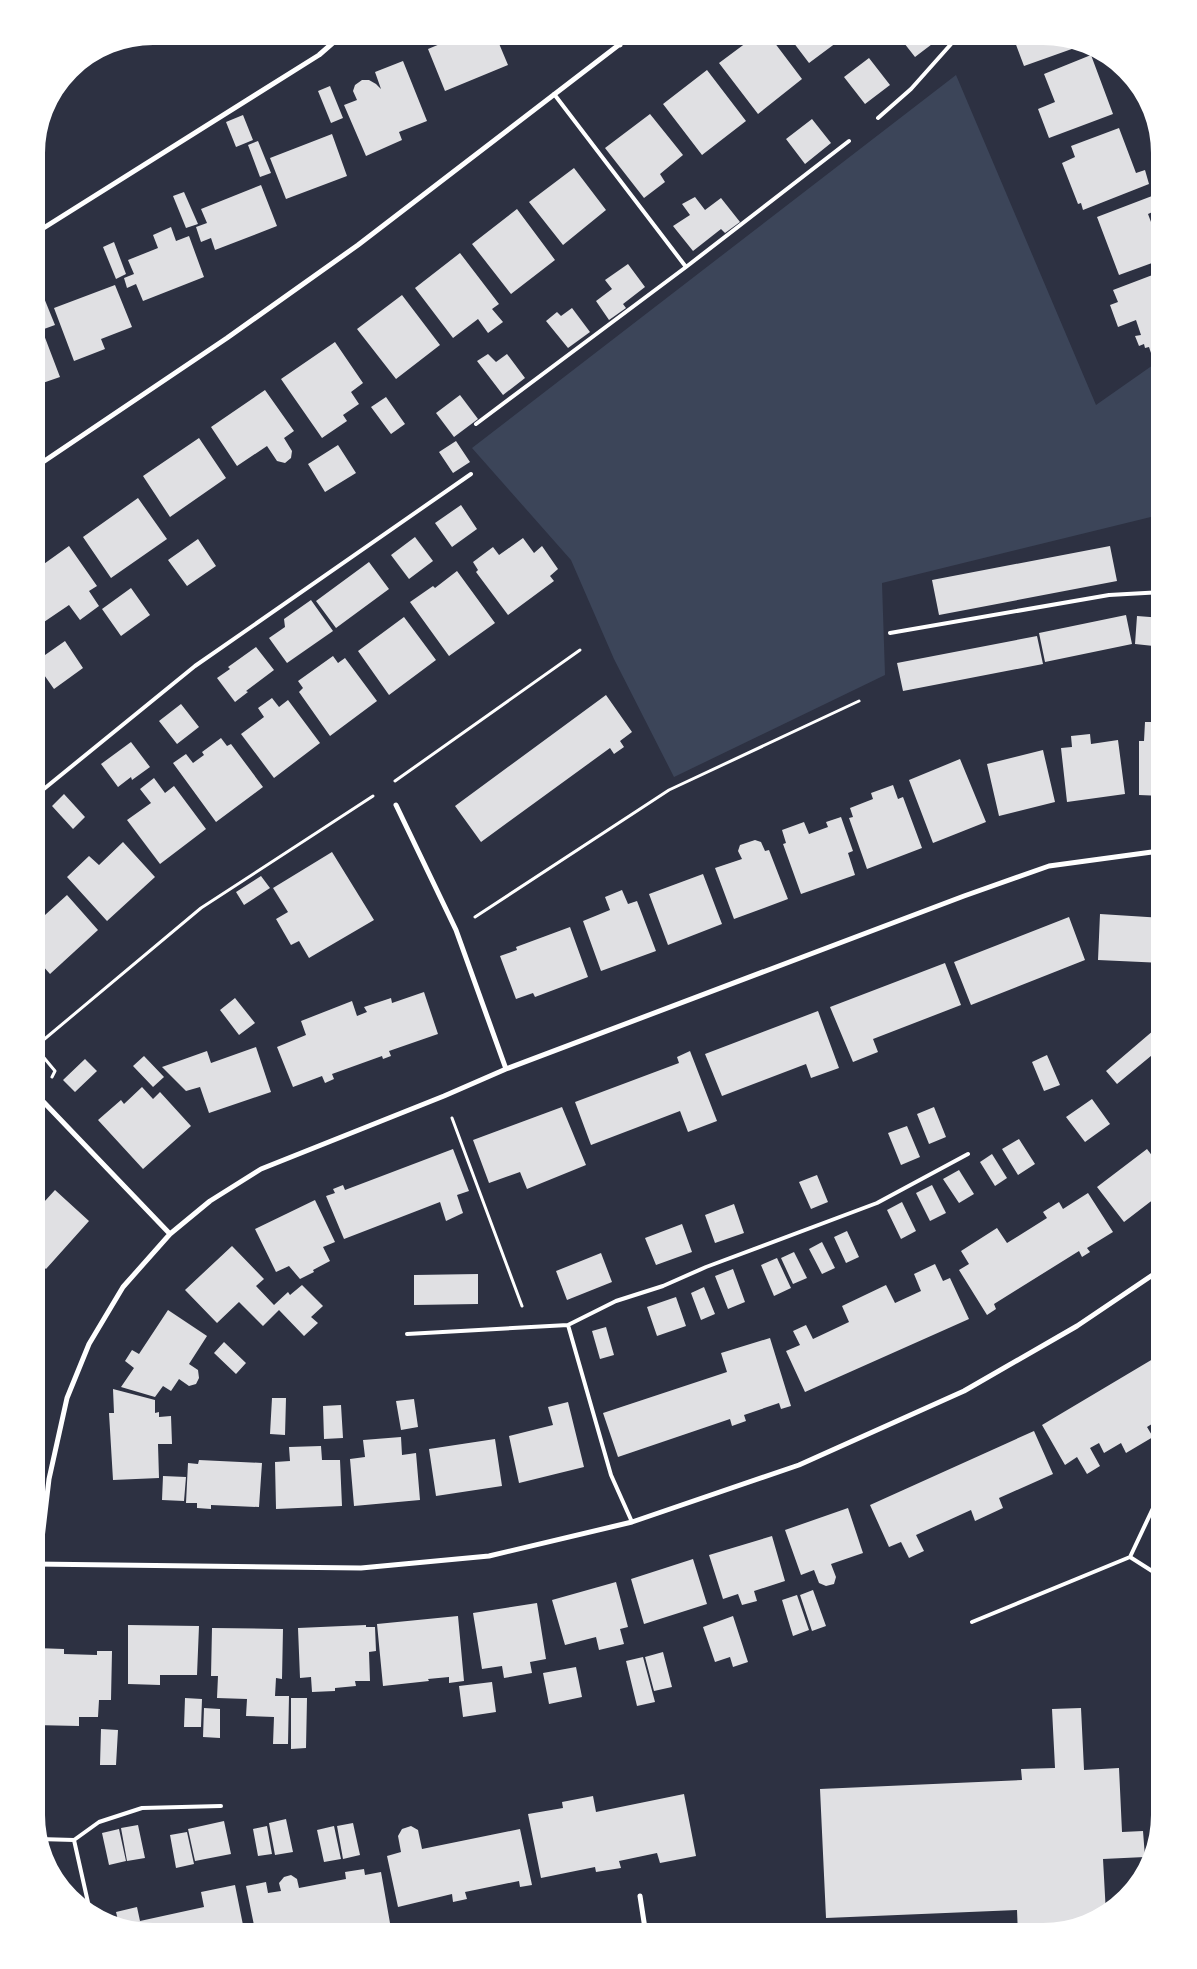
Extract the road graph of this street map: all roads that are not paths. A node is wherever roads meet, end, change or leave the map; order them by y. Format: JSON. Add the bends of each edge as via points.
{"nodes":[{"id":1,"x":333,"y":43,"type":"edge"},
{"id":2,"x":622,"y":43,"type":"edge"},
{"id":3,"x":952,"y":43,"type":"edge"},
{"id":4,"x":620,"y":45,"type":"joint"},
{"id":5,"x":554,"y":94,"type":"junction"},
{"id":6,"x":878,"y":118,"type":"dead end"},
{"id":7,"x":849,"y":141,"type":"dead end"},
{"id":8,"x":43,"y":228,"type":"edge"},
{"id":9,"x":686,"y":267,"type":"junction"},
{"id":10,"x":476,"y":424,"type":"dead end"},
{"id":11,"x":43,"y":462,"type":"edge"},
{"id":12,"x":470,"y":474,"type":"dead end"},
{"id":13,"x":1154,"y":592,"type":"edge"},
{"id":14,"x":890,"y":632,"type":"dead end"},
{"id":15,"x":43,"y":791,"type":"edge"},
{"id":16,"x":396,"y":805,"type":"dead end"},
{"id":17,"x":1154,"y":852,"type":"edge"},
{"id":18,"x":506,"y":1069,"type":"junction"},
{"id":19,"x":42,"y":1102,"type":"edge"},
{"id":20,"x":968,"y":1154,"type":"dead end"},
{"id":21,"x":170,"y":1234,"type":"junction"},
{"id":22,"x":1154,"y":1274,"type":"edge"},
{"id":23,"x":568,"y":1325,"type":"junction"},
{"id":24,"x":407,"y":1334,"type":"dead end"},
{"id":25,"x":1154,"y":1507,"type":"edge"},
{"id":26,"x":632,"y":1522,"type":"junction"},
{"id":27,"x":42,"y":1524,"type":"edge"},
{"id":28,"x":1130,"y":1557,"type":"junction"},
{"id":29,"x":42,"y":1564,"type":"edge"},
{"id":30,"x":1154,"y":1572,"type":"edge"},
{"id":31,"x":972,"y":1622,"type":"dead end"},
{"id":32,"x":221,"y":1806,"type":"dead end"},
{"id":33,"x":45,"y":1839,"type":"edge"},
{"id":34,"x":74,"y":1840,"type":"junction"},
{"id":35,"x":640,"y":1896,"type":"dead end"},
{"id":36,"x":88,"y":1905,"type":"edge"},
{"id":37,"x":645,"y":1926,"type":"edge"}],
"edges":[{"from":1,"to":8,"type":"street","via":[[319,55]]},
{"from":2,"to":4,"type":"street"},
{"from":3,"to":6,"type":"lane","via":[[911,89]]},
{"from":4,"to":5,"type":"street"},
{"from":5,"to":9,"type":"lane"},
{"from":5,"to":11,"type":"street","via":[[358,245]]},
{"from":7,"to":9,"type":"lane"},
{"from":9,"to":10,"type":"lane"},
{"from":12,"to":15,"type":"lane","via":[[195,666]]},
{"from":13,"to":14,"type":"lane","via":[[1108,595]]},
{"from":16,"to":18,"type":"street","via":[[456,930]]},
{"from":17,"to":18,"type":"street","via":[[1049,866]]},
{"from":18,"to":21,"type":"street","via":[[260,1169],[210,1201]]},
{"from":19,"to":21,"type":"street"},
{"from":20,"to":23,"type":"lane","via":[[877,1204],[616,1301]]},
{"from":21,"to":27,"type":"street","via":[[122,1287],[89,1344],[67,1398]]},
{"from":22,"to":26,"type":"street","via":[[1077,1326],[964,1391],[799,1465]]},
{"from":23,"to":24,"type":"lane"},
{"from":23,"to":26,"type":"lane","via":[[611,1475]]},
{"from":25,"to":28,"type":"lane"},
{"from":26,"to":29,"type":"street","via":[[489,1556],[361,1568]]},
{"from":28,"to":30,"type":"lane"},
{"from":28,"to":31,"type":"lane"},
{"from":32,"to":34,"type":"lane","via":[[142,1808],[99,1822]]},
{"from":33,"to":34,"type":"lane"},
{"from":34,"to":36,"type":"lane"},
{"from":35,"to":37,"type":"street"}]}
